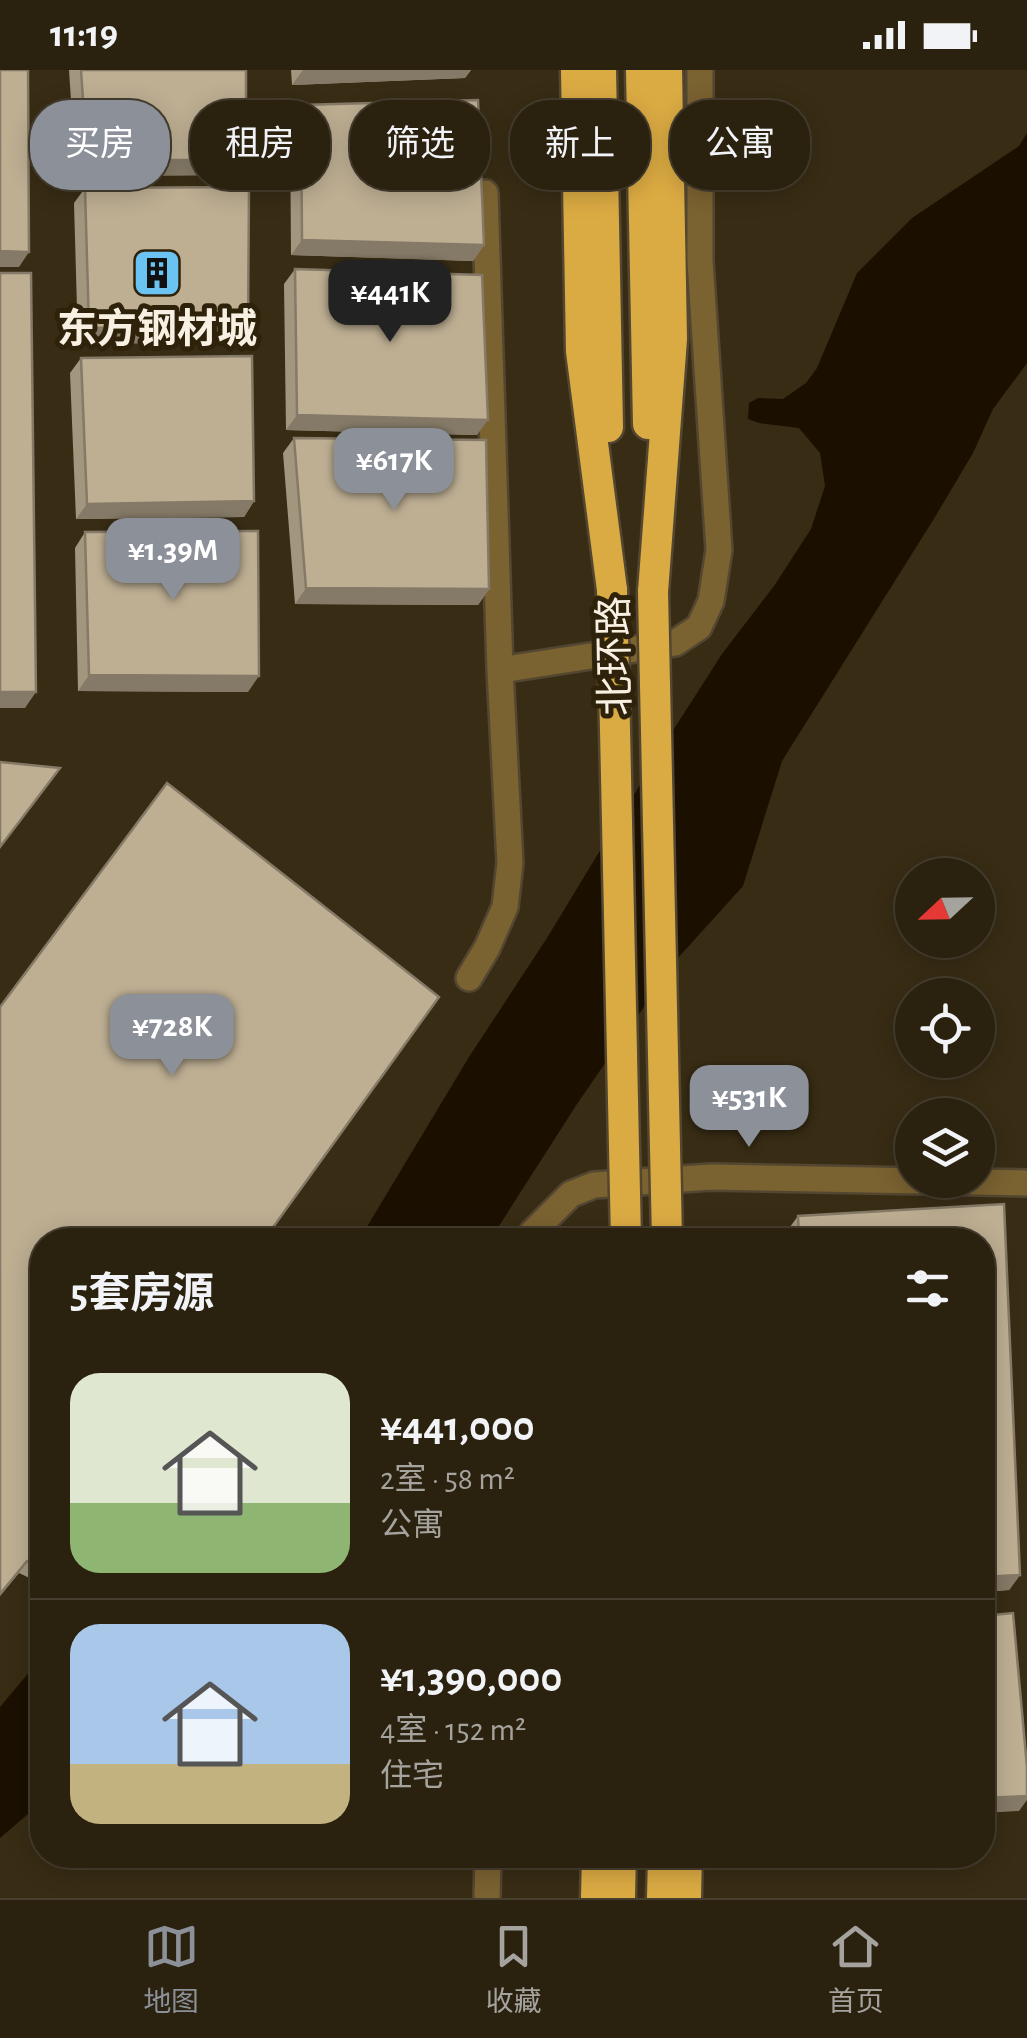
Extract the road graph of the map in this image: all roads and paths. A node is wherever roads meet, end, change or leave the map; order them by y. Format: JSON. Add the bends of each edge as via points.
{"nodes":[{"id":1,"x":576,"y":70,"type":"edge"},
{"id":2,"x":601,"y":70,"type":"edge"},
{"id":3,"x":642,"y":70,"type":"edge"},
{"id":4,"x":667,"y":70,"type":"edge"},
{"id":5,"x":700,"y":70,"type":"edge"},
{"id":6,"x":485,"y":193,"type":"edge"},
{"id":7,"x":612,"y":590,"type":"junction"},
{"id":8,"x":653,"y":592,"type":"junction"},
{"id":9,"x":500,"y":670,"type":"junction"},
{"id":10,"x":468,"y":978,"type":"dead end"},
{"id":11,"x":1027,"y":1182,"type":"edge"},
{"id":12,"x":538,"y":1228,"type":"edge"},
{"id":13,"x":626,"y":1228,"type":"edge"},
{"id":14,"x":666,"y":1228,"type":"edge"},
{"id":15,"x":488,"y":1868,"type":"edge"},
{"id":16,"x":597,"y":1868,"type":"edge"},
{"id":17,"x":621,"y":1868,"type":"edge"},
{"id":18,"x":663,"y":1868,"type":"edge"},
{"id":19,"x":687,"y":1868,"type":"edge"},
{"id":20,"x":487,"y":1898,"type":"edge"},
{"id":21,"x":596,"y":1898,"type":"edge"},
{"id":22,"x":620,"y":1898,"type":"edge"},
{"id":23,"x":662,"y":1898,"type":"edge"},
{"id":24,"x":686,"y":1898,"type":"edge"}],
"edges":[{"from":1,"to":7,"type":"highway","via":[[581,351]]},
{"from":2,"to":7,"type":"highway","name":"北环路"},
{"from":3,"to":8,"type":"highway","name":"北环路"},
{"from":4,"to":8,"type":"highway","via":[[672,339]]},
{"from":5,"to":9,"type":"street","via":[[700,261],[719,550],[710,601],[699,627],[675,643]]},
{"from":6,"to":9,"type":"street"},
{"from":7,"to":13,"type":"highway","name":"北环路","bridge":true},
{"from":8,"to":14,"type":"highway","name":"北环路","bridge":true},
{"from":9,"to":10,"type":"street","via":[[510,863],[505,907]]},
{"from":11,"to":12,"type":"street","via":[[710,1177],[594,1185],[571,1194]]},
{"from":15,"to":20,"type":"street"},
{"from":16,"to":21,"type":"highway"},
{"from":17,"to":22,"type":"highway"},
{"from":18,"to":23,"type":"highway"},
{"from":19,"to":24,"type":"highway"}]}
